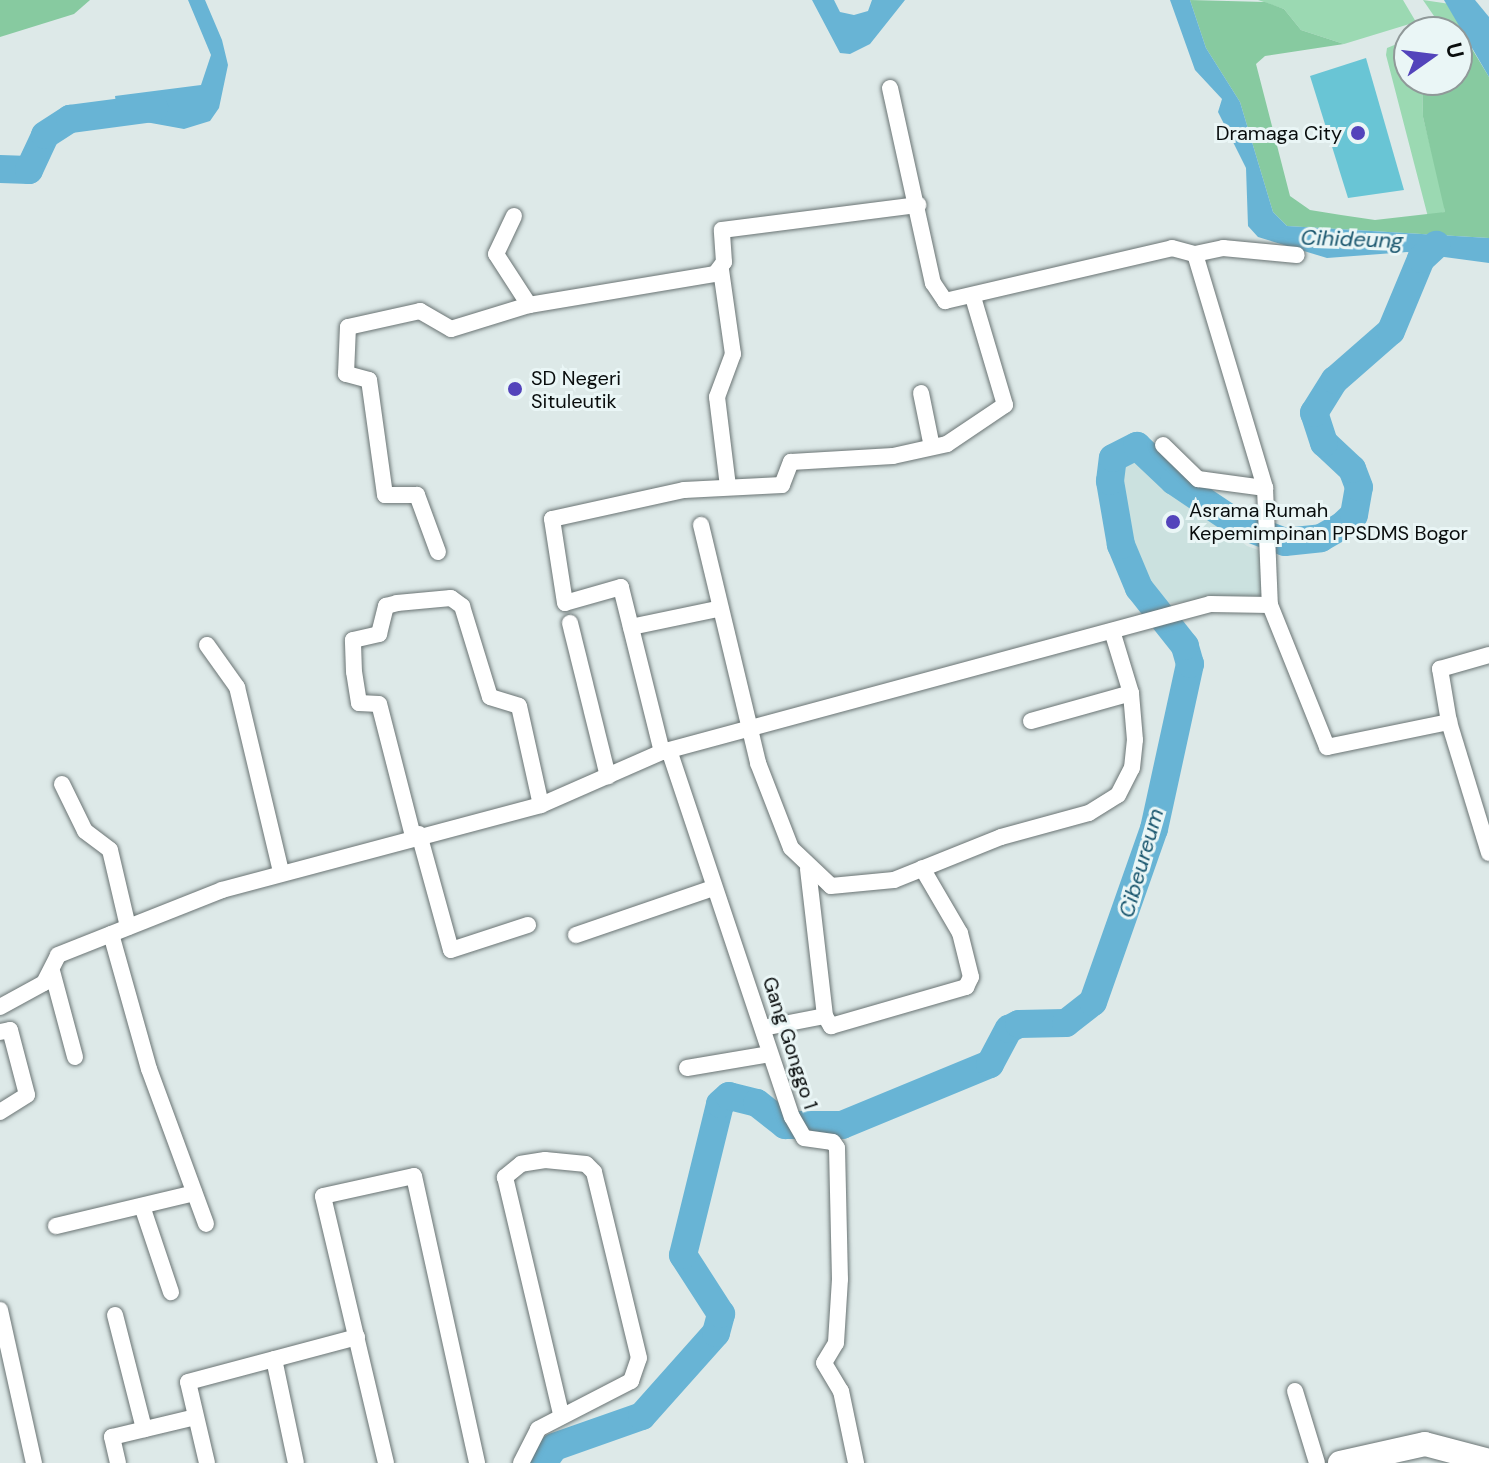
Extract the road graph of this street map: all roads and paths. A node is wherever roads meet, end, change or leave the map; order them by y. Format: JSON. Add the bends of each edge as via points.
{"nodes":[{"id":1,"x":890,"y":88,"type":"dead end"},
{"id":2,"x":918,"y":205,"type":"junction"},
{"id":3,"x":514,"y":216,"type":"dead end"},
{"id":4,"x":1195,"y":254,"type":"junction"},
{"id":5,"x":1297,"y":255,"type":"dead end"},
{"id":6,"x":721,"y":270,"type":"junction"},
{"id":7,"x":973,"y":297,"type":"junction"},
{"id":8,"x":529,"y":305,"type":"junction"},
{"id":9,"x":921,"y":393,"type":"dead end"},
{"id":10,"x":1163,"y":445,"type":"dead end"},
{"id":11,"x":932,"y":447,"type":"junction"},
{"id":12,"x":728,"y":486,"type":"junction"},
{"id":13,"x":1265,"y":488,"type":"junction"},
{"id":14,"x":701,"y":525,"type":"dead end"},
{"id":15,"x":438,"y":552,"type":"dead end"},
{"id":16,"x":1270,"y":605,"type":"junction"},
{"id":17,"x":717,"y":609,"type":"junction"},
{"id":18,"x":570,"y":623,"type":"dead end"},
{"id":19,"x":631,"y":627,"type":"junction"},
{"id":20,"x":1113,"y":634,"type":"junction"},
{"id":21,"x":207,"y":645,"type":"dead end"},
{"id":22,"x":1489,"y":655,"type":"edge"},
{"id":23,"x":1131,"y":693,"type":"junction"},
{"id":24,"x":1031,"y":721,"type":"dead end"},
{"id":25,"x":1449,"y":722,"type":"junction"},
{"id":26,"x":746,"y":728,"type":"junction"},
{"id":27,"x":666,"y":751,"type":"junction"},
{"id":28,"x":608,"y":776,"type":"junction"},
{"id":29,"x":62,"y":784,"type":"dead end"},
{"id":30,"x":541,"y":805,"type":"junction"},
{"id":31,"x":416,"y":835,"type":"junction"},
{"id":32,"x":1489,"y":853,"type":"edge"},
{"id":33,"x":922,"y":868,"type":"junction"},
{"id":34,"x":808,"y":869,"type":"junction"},
{"id":35,"x":281,"y":871,"type":"junction"},
{"id":36,"x":713,"y":888,"type":"junction"},
{"id":37,"x":528,"y":925,"type":"dead end"},
{"id":38,"x":128,"y":927,"type":"junction"},
{"id":39,"x":111,"y":934,"type":"junction"},
{"id":40,"x":576,"y":935,"type":"dead end"},
{"id":41,"x":52,"y":971,"type":"junction"},
{"id":42,"x":0,"y":1007,"type":"edge"},
{"id":43,"x":825,"y":1016,"type":"junction"},
{"id":44,"x":763,"y":1028,"type":"junction"},
{"id":45,"x":0,"y":1032,"type":"edge"},
{"id":46,"x":770,"y":1054,"type":"junction"},
{"id":47,"x":75,"y":1057,"type":"dead end"},
{"id":48,"x":687,"y":1068,"type":"dead end"},
{"id":49,"x":0,"y":1112,"type":"edge"},
{"id":50,"x":194,"y":1193,"type":"junction"},
{"id":51,"x":142,"y":1206,"type":"junction"},
{"id":52,"x":206,"y":1224,"type":"dead end"},
{"id":53,"x":56,"y":1226,"type":"dead end"},
{"id":54,"x":171,"y":1292,"type":"dead end"},
{"id":55,"x":0,"y":1310,"type":"edge"},
{"id":56,"x":115,"y":1315,"type":"dead end"},
{"id":57,"x":357,"y":1337,"type":"junction"},
{"id":58,"x":274,"y":1359,"type":"junction"},
{"id":59,"x":1295,"y":1391,"type":"dead end"},
{"id":60,"x":561,"y":1414,"type":"junction"},
{"id":61,"x":196,"y":1417,"type":"junction"},
{"id":62,"x":144,"y":1429,"type":"junction"},
{"id":63,"x":1489,"y":1461,"type":"edge"},
{"id":64,"x":34,"y":1463,"type":"edge"},
{"id":65,"x":118,"y":1463,"type":"edge"},
{"id":66,"x":207,"y":1463,"type":"edge"},
{"id":67,"x":296,"y":1463,"type":"edge"},
{"id":68,"x":386,"y":1463,"type":"edge"},
{"id":69,"x":477,"y":1463,"type":"edge"},
{"id":70,"x":521,"y":1463,"type":"edge"},
{"id":71,"x":856,"y":1463,"type":"edge"},
{"id":72,"x":1317,"y":1463,"type":"edge"},
{"id":73,"x":1340,"y":1463,"type":"edge"}],
"edges":[{"from":1,"to":2,"type":"street"},
{"from":2,"to":6,"type":"street","via":[[722,230]]},
{"from":2,"to":7,"type":"street","via":[[939,295],[952,301]]},
{"from":3,"to":8,"type":"street","via":[[496,254]]},
{"from":4,"to":5,"type":"street","via":[[1223,248]]},
{"from":4,"to":7,"type":"street","via":[[1172,248]]},
{"from":4,"to":13,"type":"street"},
{"from":6,"to":8,"type":"street"},
{"from":6,"to":12,"type":"street","via":[[733,354],[717,397]]},
{"from":7,"to":11,"type":"street","via":[[1005,405]]},
{"from":8,"to":15,"type":"street","via":[[451,329],[420,311],[346,329],[346,374],[369,380],[385,495],[417,495]]},
{"from":9,"to":11,"type":"street"},
{"from":10,"to":13,"type":"street","via":[[1198,479]]},
{"from":11,"to":12,"type":"street","via":[[791,462],[782,485]]},
{"from":12,"to":19,"type":"street","name":"Gang Gonggo 1","via":[[595,506],[552,519],[565,603],[621,587]]},
{"from":13,"to":16,"type":"street","via":[[1271,515]]},
{"from":14,"to":17,"type":"street"},
{"from":16,"to":20,"type":"street","via":[[1210,604],[1167,612]]},
{"from":16,"to":25,"type":"street","via":[[1327,747]]},
{"from":17,"to":19,"type":"street"},
{"from":17,"to":26,"type":"street"},
{"from":18,"to":28,"type":"street"},
{"from":19,"to":27,"type":"street","name":"Gang Gonggo 1"},
{"from":20,"to":23,"type":"street"},
{"from":20,"to":26,"type":"street"},
{"from":21,"to":35,"type":"street","via":[[237,687]]},
{"from":22,"to":25,"type":"street","via":[[1440,669]]},
{"from":23,"to":24,"type":"street"},
{"from":23,"to":33,"type":"street","via":[[1134,755],[1118,795],[1089,813],[1013,833]]},
{"from":25,"to":32,"type":"street"},
{"from":26,"to":27,"type":"street"},
{"from":26,"to":34,"type":"street","via":[[787,840]]},
{"from":27,"to":28,"type":"street"},
{"from":27,"to":36,"type":"street","name":"Gang Gonggo 1"},
{"from":28,"to":30,"type":"street"},
{"from":29,"to":38,"type":"street","via":[[85,831],[110,850]]},
{"from":30,"to":31,"type":"street"},
{"from":30,"to":31,"type":"street","via":[[519,706],[490,697],[462,606],[451,598],[397,603],[386,606],[379,634],[353,640],[354,672],[359,703],[379,704]]},
{"from":31,"to":35,"type":"street"},
{"from":31,"to":37,"type":"street","via":[[451,950]]},
{"from":33,"to":34,"type":"street","via":[[849,888],[824,883]]},
{"from":33,"to":43,"type":"street","via":[[960,933],[969,983],[831,1026]]},
{"from":34,"to":43,"type":"street"},
{"from":35,"to":38,"type":"street"},
{"from":36,"to":40,"type":"street"},
{"from":36,"to":44,"type":"street","name":"Gang Gonggo 1"},
{"from":38,"to":39,"type":"street"},
{"from":39,"to":41,"type":"street","via":[[58,955]]},
{"from":39,"to":50,"type":"street","via":[[149,1069]]},
{"from":41,"to":42,"type":"street","via":[[44,983]]},
{"from":41,"to":47,"type":"street"},
{"from":43,"to":44,"type":"street"},
{"from":44,"to":46,"type":"street","name":"Gang Gonggo 1"},
{"from":45,"to":49,"type":"street","via":[[10,1030],[27,1095]]},
{"from":46,"to":48,"type":"street"},
{"from":46,"to":71,"type":"street","name":"Gang Gonggo 1","via":[[799,1133],[837,1148],[840,1279],[836,1343],[824,1363],[841,1391]]},
{"from":50,"to":51,"type":"street"},
{"from":50,"to":52,"type":"street"},
{"from":51,"to":53,"type":"street"},
{"from":51,"to":54,"type":"street"},
{"from":55,"to":64,"type":"street"},
{"from":56,"to":62,"type":"street"},
{"from":57,"to":58,"type":"street"},
{"from":57,"to":68,"type":"street"},
{"from":57,"to":69,"type":"street","via":[[323,1196],[414,1176]]},
{"from":58,"to":61,"type":"street","via":[[188,1382]]},
{"from":58,"to":67,"type":"street"},
{"from":59,"to":72,"type":"street"},
{"from":60,"to":60,"type":"street","via":[[631,1381],[639,1358],[594,1172],[586,1164],[545,1160],[521,1164],[505,1177]]},
{"from":60,"to":70,"type":"street","via":[[531,1436]]},
{"from":61,"to":62,"type":"street"},
{"from":61,"to":66,"type":"street"},
{"from":62,"to":65,"type":"street","via":[[112,1437]]},
{"from":63,"to":73,"type":"main road","via":[[1425,1444]]}]}
